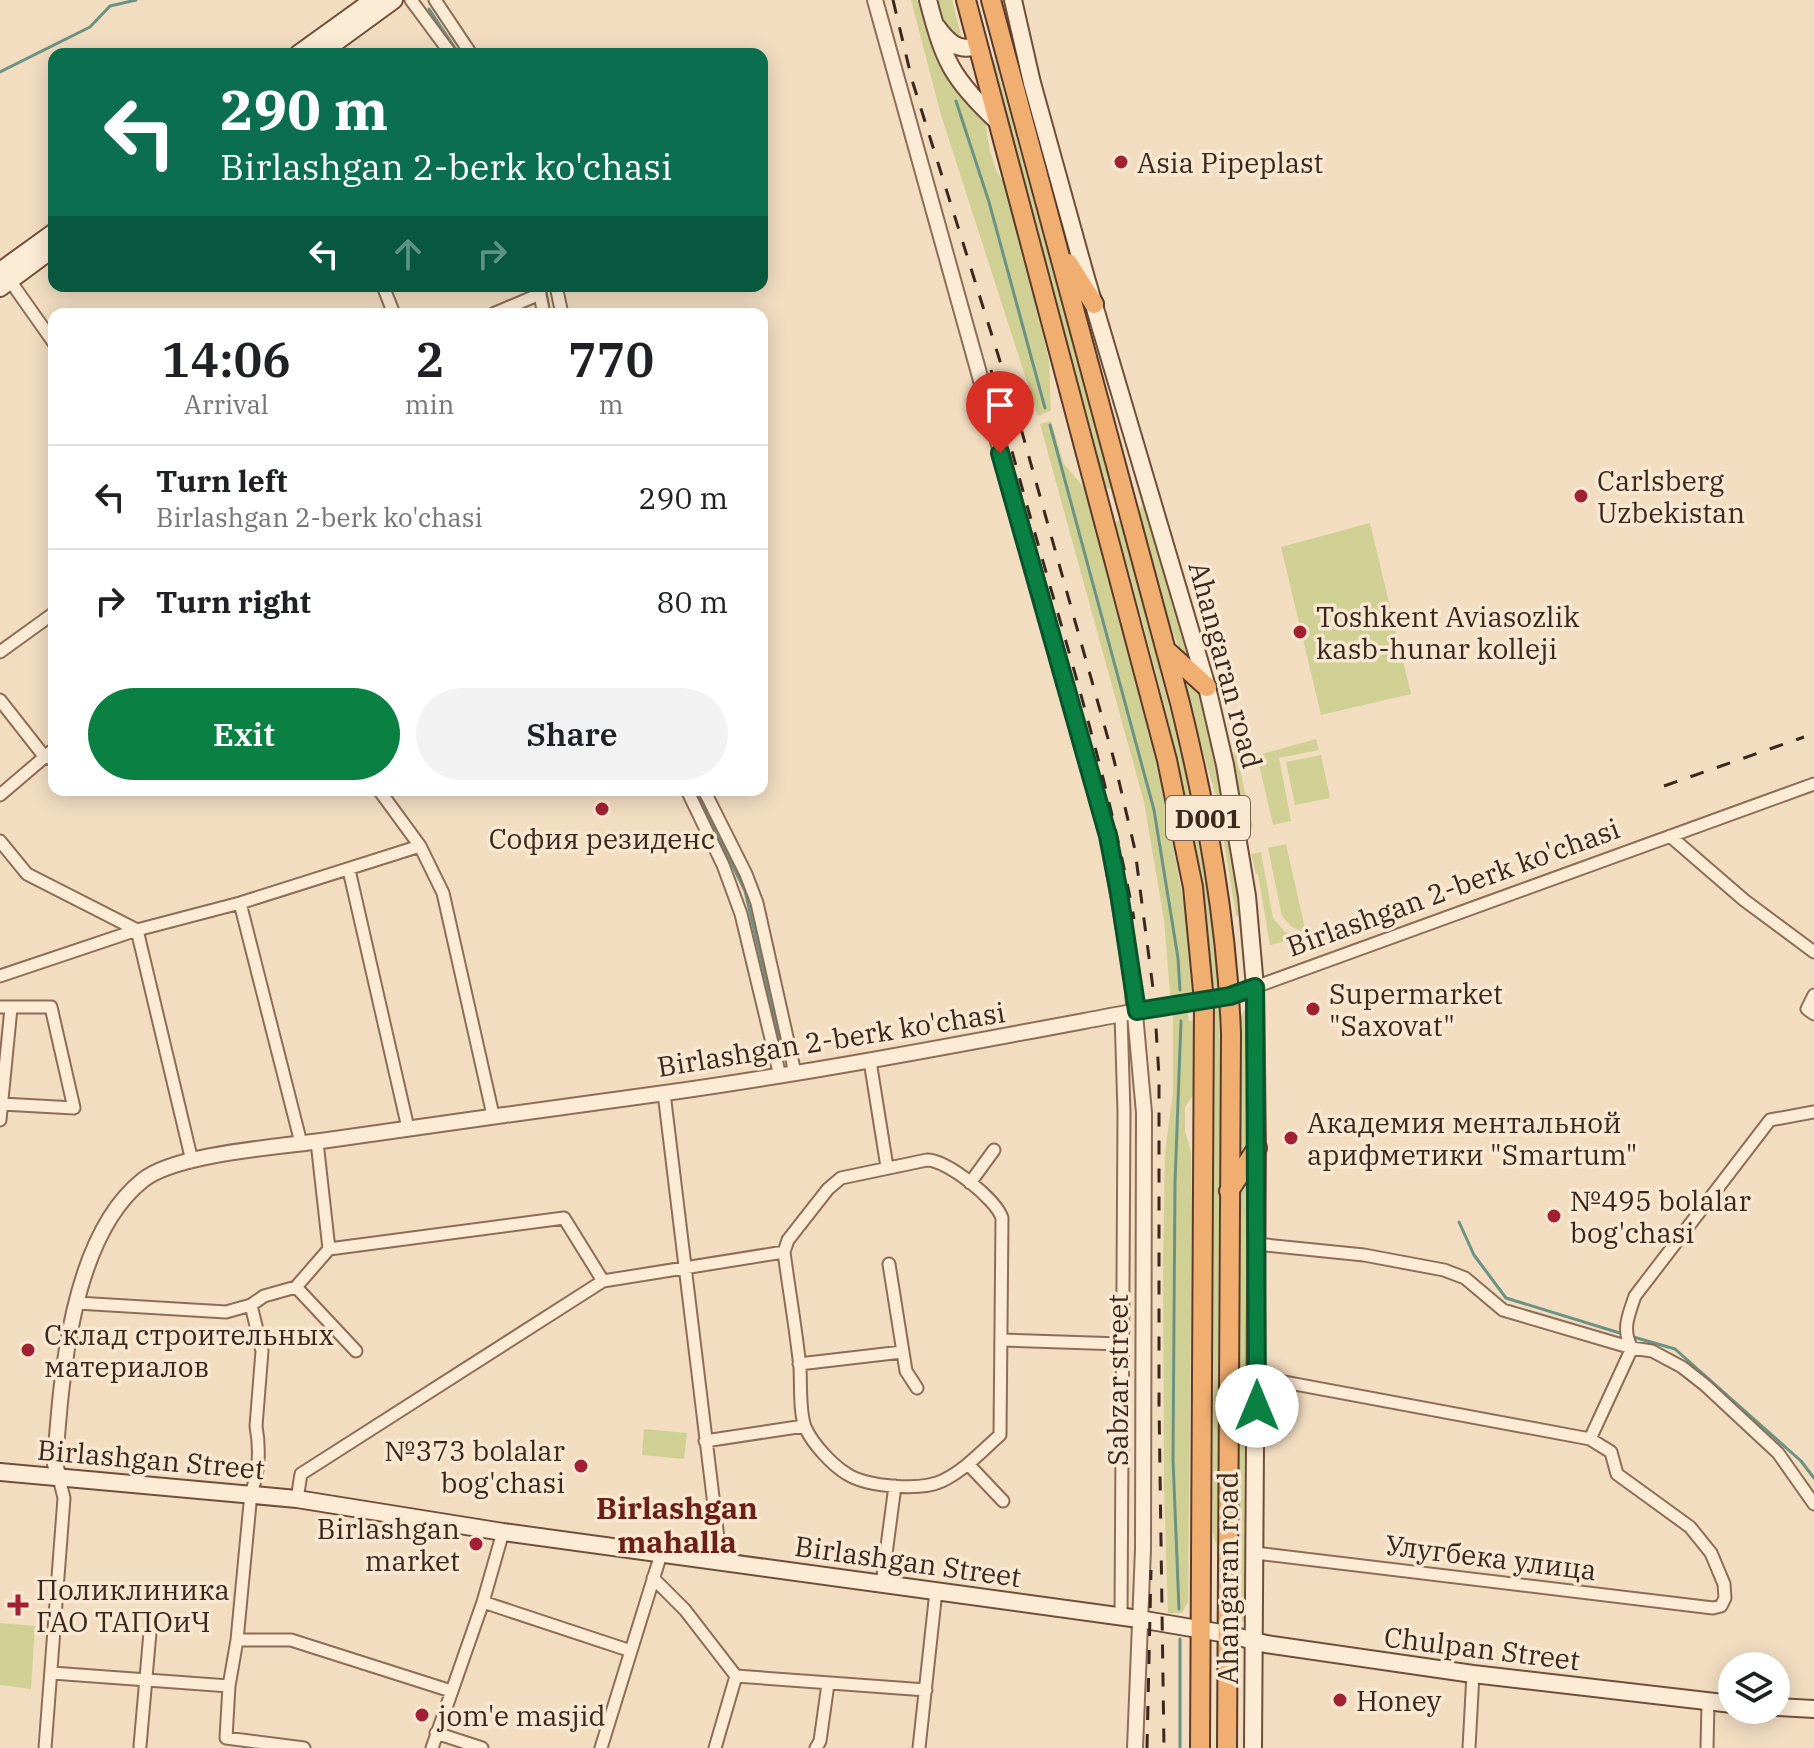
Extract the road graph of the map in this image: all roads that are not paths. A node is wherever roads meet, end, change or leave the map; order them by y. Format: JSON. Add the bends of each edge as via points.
{"nodes":[{"id":1,"x":373,"y":0,"type":"edge"},
{"id":2,"x":394,"y":0,"type":"edge"},
{"id":3,"x":411,"y":0,"type":"edge"},
{"id":4,"x":435,"y":0,"type":"edge"},
{"id":5,"x":875,"y":0,"type":"edge"},
{"id":6,"x":928,"y":0,"type":"edge"},
{"id":7,"x":966,"y":0,"type":"edge"},
{"id":8,"x":991,"y":0,"type":"edge"},
{"id":9,"x":1013,"y":0,"type":"edge"},
{"id":10,"x":934,"y":23,"type":"junction"},
{"id":11,"x":998,"y":28,"type":"junction"},
{"id":12,"x":977,"y":46,"type":"junction"},
{"id":13,"x":306,"y":48,"type":"edge"},
{"id":14,"x":328,"y":48,"type":"edge"},
{"id":15,"x":447,"y":48,"type":"edge"},
{"id":16,"x":467,"y":48,"type":"edge"},
{"id":17,"x":998,"y":122,"type":"junction"},
{"id":18,"x":48,"y":237,"type":"edge"},
{"id":19,"x":1057,"y":245,"type":"junction"},
{"id":20,"x":48,"y":251,"type":"edge"},
{"id":21,"x":3,"y":277,"type":"edge"},
{"id":22,"x":535,"y":292,"type":"edge"},
{"id":23,"x":1094,"y":304,"type":"junction"},
{"id":24,"x":504,"y":308,"type":"edge"},
{"id":25,"x":48,"y":335,"type":"edge"},
{"id":26,"x":1128,"y":506,"type":"junction"},
{"id":27,"x":1106,"y":526,"type":"junction"},
{"id":28,"x":48,"y":617,"type":"edge"},
{"id":29,"x":1167,"y":651,"type":"junction"},
{"id":30,"x":0,"y":652,"type":"edge"},
{"id":31,"x":1207,"y":687,"type":"junction"},
{"id":32,"x":0,"y":700,"type":"edge"},
{"id":33,"x":48,"y":752,"type":"edge"},
{"id":34,"x":48,"y":757,"type":"edge"},
{"id":35,"x":1814,"y":784,"type":"edge"},
{"id":36,"x":0,"y":795,"type":"edge"},
{"id":37,"x":383,"y":796,"type":"edge"},
{"id":38,"x":690,"y":796,"type":"edge"},
{"id":39,"x":707,"y":796,"type":"edge"},
{"id":40,"x":1670,"y":836,"type":"junction"},
{"id":41,"x":0,"y":841,"type":"edge"},
{"id":42,"x":420,"y":846,"type":"junction"},
{"id":43,"x":349,"y":870,"type":"junction"},
{"id":44,"x":746,"y":899,"type":"junction"},
{"id":45,"x":240,"y":903,"type":"junction"},
{"id":46,"x":137,"y":930,"type":"junction"},
{"id":47,"x":1814,"y":952,"type":"edge"},
{"id":48,"x":0,"y":976,"type":"edge"},
{"id":49,"x":1255,"y":987,"type":"junction"},
{"id":50,"x":1814,"y":995,"type":"edge"},
{"id":51,"x":1230,"y":996,"type":"junction"},
{"id":52,"x":1204,"y":1001,"type":"junction"},
{"id":53,"x":6,"y":1008,"type":"edge"},
{"id":54,"x":1129,"y":1012,"type":"junction"},
{"id":55,"x":1814,"y":1014,"type":"edge"},
{"id":56,"x":870,"y":1061,"type":"junction"},
{"id":57,"x":788,"y":1074,"type":"junction"},
{"id":58,"x":664,"y":1093,"type":"junction"},
{"id":59,"x":2,"y":1104,"type":"junction"},
{"id":60,"x":1814,"y":1112,"type":"edge"},
{"id":61,"x":493,"y":1115,"type":"junction"},
{"id":62,"x":0,"y":1120,"type":"edge"},
{"id":63,"x":408,"y":1128,"type":"junction"},
{"id":64,"x":309,"y":1142,"type":"junction"},
{"id":65,"x":1257,"y":1148,"type":"junction"},
{"id":66,"x":994,"y":1150,"type":"dead end"},
{"id":67,"x":192,"y":1161,"type":"junction"},
{"id":68,"x":887,"y":1167,"type":"junction"},
{"id":69,"x":1123,"y":1182,"type":"junction"},
{"id":70,"x":1143,"y":1182,"type":"junction"},
{"id":71,"x":970,"y":1183,"type":"junction"},
{"id":72,"x":1229,"y":1191,"type":"junction"},
{"id":73,"x":1256,"y":1244,"type":"junction"},
{"id":74,"x":329,"y":1249,"type":"junction"},
{"id":75,"x":784,"y":1252,"type":"junction"},
{"id":76,"x":889,"y":1264,"type":"dead end"},
{"id":77,"x":685,"y":1267,"type":"junction"},
{"id":78,"x":603,"y":1281,"type":"junction"},
{"id":79,"x":296,"y":1287,"type":"junction"},
{"id":80,"x":77,"y":1303,"type":"junction"},
{"id":81,"x":251,"y":1305,"type":"junction"},
{"id":82,"x":1628,"y":1338,"type":"junction"},
{"id":83,"x":1002,"y":1340,"type":"junction"},
{"id":84,"x":1121,"y":1344,"type":"junction"},
{"id":85,"x":356,"y":1351,"type":"dead end"},
{"id":86,"x":902,"y":1352,"type":"junction"},
{"id":87,"x":799,"y":1364,"type":"junction"},
{"id":88,"x":1257,"y":1377,"type":"junction"},
{"id":89,"x":917,"y":1388,"type":"dead end"},
{"id":90,"x":804,"y":1426,"type":"junction"},
{"id":91,"x":1590,"y":1439,"type":"junction"},
{"id":92,"x":705,"y":1441,"type":"junction"},
{"id":93,"x":968,"y":1464,"type":"junction"},
{"id":94,"x":0,"y":1472,"type":"edge"},
{"id":95,"x":59,"y":1478,"type":"junction"},
{"id":96,"x":895,"y":1486,"type":"junction"},
{"id":97,"x":251,"y":1493,"type":"junction"},
{"id":98,"x":297,"y":1499,"type":"junction"},
{"id":99,"x":1003,"y":1501,"type":"dead end"},
{"id":100,"x":1814,"y":1504,"type":"edge"},
{"id":101,"x":503,"y":1532,"type":"junction"},
{"id":102,"x":1255,"y":1553,"type":"junction"},
{"id":103,"x":661,"y":1554,"type":"junction"},
{"id":104,"x":721,"y":1563,"type":"junction"},
{"id":105,"x":653,"y":1578,"type":"junction"},
{"id":106,"x":882,"y":1584,"type":"junction"},
{"id":107,"x":936,"y":1591,"type":"junction"},
{"id":108,"x":483,"y":1602,"type":"junction"},
{"id":109,"x":1121,"y":1617,"type":"junction"},
{"id":110,"x":1139,"y":1619,"type":"junction"},
{"id":111,"x":151,"y":1621,"type":"dead end"},
{"id":112,"x":1200,"y":1629,"type":"junction"},
{"id":113,"x":1227,"y":1634,"type":"junction"},
{"id":114,"x":237,"y":1640,"type":"junction"},
{"id":115,"x":1254,"y":1642,"type":"junction"},
{"id":116,"x":631,"y":1651,"type":"junction"},
{"id":117,"x":52,"y":1673,"type":"junction"},
{"id":118,"x":1473,"y":1674,"type":"junction"},
{"id":119,"x":736,"y":1676,"type":"junction"},
{"id":120,"x":146,"y":1679,"type":"junction"},
{"id":121,"x":828,"y":1684,"type":"junction"},
{"id":122,"x":229,"y":1686,"type":"junction"},
{"id":123,"x":926,"y":1690,"type":"junction"},
{"id":124,"x":451,"y":1691,"type":"junction"},
{"id":125,"x":1708,"y":1702,"type":"junction"},
{"id":126,"x":1718,"y":1703,"type":"edge"},
{"id":127,"x":1790,"y":1708,"type":"edge"},
{"id":128,"x":1814,"y":1709,"type":"edge"},
{"id":129,"x":436,"y":1733,"type":"junction"},
{"id":130,"x":140,"y":1746,"type":"edge"},
{"id":131,"x":45,"y":1748,"type":"edge"},
{"id":132,"x":304,"y":1748,"type":"edge"},
{"id":133,"x":432,"y":1748,"type":"edge"},
{"id":134,"x":482,"y":1748,"type":"edge"},
{"id":135,"x":601,"y":1748,"type":"edge"},
{"id":136,"x":715,"y":1748,"type":"edge"},
{"id":137,"x":816,"y":1748,"type":"edge"},
{"id":138,"x":919,"y":1748,"type":"edge"},
{"id":139,"x":1135,"y":1748,"type":"edge"},
{"id":140,"x":1200,"y":1748,"type":"edge"},
{"id":141,"x":1227,"y":1748,"type":"edge"},
{"id":142,"x":1253,"y":1748,"type":"edge"},
{"id":143,"x":1469,"y":1748,"type":"edge"},
{"id":144,"x":1707,"y":1748,"type":"edge"}],
"edges":[{"from":1,"to":13,"type":"main road"},
{"from":2,"to":14,"type":"main road"},
{"from":3,"to":15,"type":"street"},
{"from":4,"to":16,"type":"street"},
{"from":5,"to":54,"type":"street","name":"Sabzar street","via":[[1108,836],[1119,893]]},
{"from":6,"to":10,"type":"main road"},
{"from":7,"to":12,"type":"highway","name":"Ahangaran road","number":"D001"},
{"from":8,"to":11,"type":"highway","name":"Ahangaran road","number":"D001"},
{"from":9,"to":23,"type":"main road","name":"Ahangaran road"},
{"from":10,"to":12,"type":"main road","via":[[952,44]]},
{"from":10,"to":17,"type":"main road","via":[[953,73]]},
{"from":11,"to":12,"type":"highway"},
{"from":11,"to":19,"type":"highway","name":"Ahangaran road","number":"D001"},
{"from":12,"to":17,"type":"highway","name":"Ahangaran road","number":"D001"},
{"from":17,"to":27,"type":"highway","name":"Ahangaran road","number":"D001"},
{"from":18,"to":21,"type":"main road"},
{"from":19,"to":23,"type":"highway"},
{"from":19,"to":26,"type":"highway","name":"Ahangaran road","number":"D001"},
{"from":20,"to":21,"type":"main road"},
{"from":21,"to":25,"type":"street"},
{"from":22,"to":24,"type":"street"},
{"from":23,"to":31,"type":"main road","name":"Ahangaran road"},
{"from":26,"to":27,"type":"highway","via":[[1111,507]]},
{"from":26,"to":29,"type":"highway","name":"Ahangaran road","number":"D001"},
{"from":27,"to":52,"type":"highway","name":"Ahangaran road","number":"D001","via":[[1183,831]]},
{"from":28,"to":30,"type":"street"},
{"from":29,"to":31,"type":"highway"},
{"from":29,"to":51,"type":"highway","name":"Ahangaran road","number":"D001","via":[[1211,835]]},
{"from":31,"to":49,"type":"main road","name":"Ahangaran road","via":[[1233,806]]},
{"from":32,"to":33,"type":"street"},
{"from":34,"to":36,"type":"street"},
{"from":35,"to":40,"type":"street","name":"Birlashgan 2-berk ko'chasi"},
{"from":37,"to":42,"type":"street"},
{"from":38,"to":44,"type":"street"},
{"from":39,"to":44,"type":"street","via":[[746,874]]},
{"from":40,"to":47,"type":"street"},
{"from":40,"to":49,"type":"street","name":"Birlashgan 2-berk ko'chasi"},
{"from":41,"to":46,"type":"street","via":[[27,874]]},
{"from":42,"to":43,"type":"street"},
{"from":42,"to":61,"type":"street","via":[[443,893]]},
{"from":43,"to":45,"type":"street"},
{"from":43,"to":63,"type":"street"},
{"from":44,"to":57,"type":"street"},
{"from":44,"to":57,"type":"street","via":[[768,943]]},
{"from":45,"to":46,"type":"street"},
{"from":45,"to":64,"type":"street"},
{"from":46,"to":48,"type":"street"},
{"from":46,"to":67,"type":"street"},
{"from":49,"to":51,"type":"street","name":"Birlashgan 2-berk ko'chasi"},
{"from":49,"to":65,"type":"main road","name":"Ahangaran road"},
{"from":50,"to":55,"type":"street","via":[[1807,1009]]},
{"from":51,"to":52,"type":"street","name":"Birlashgan 2-berk ko'chasi"},
{"from":51,"to":72,"type":"highway","name":"Ahangaran road","number":"D001"},
{"from":52,"to":54,"type":"street","name":"Birlashgan 2-berk ko'chasi"},
{"from":52,"to":112,"type":"highway","name":"Ahangaran road","number":"D001"},
{"from":53,"to":59,"type":"street"},
{"from":53,"to":59,"type":"street","via":[[51,1007],[74,1108]]},
{"from":54,"to":56,"type":"street","name":"Birlashgan 2-berk ko'chasi"},
{"from":54,"to":69,"type":"street"},
{"from":54,"to":70,"type":"street","name":"Sabzar street","via":[[1144,1113]]},
{"from":56,"to":57,"type":"street","name":"Birlashgan 2-berk ko'chasi"},
{"from":56,"to":68,"type":"street"},
{"from":57,"to":58,"type":"street","name":"Birlashgan 2-berk ko'chasi"},
{"from":58,"to":61,"type":"street","name":"Birlashgan 2-berk ko'chasi"},
{"from":58,"to":77,"type":"street"},
{"from":59,"to":62,"type":"street"},
{"from":60,"to":82,"type":"street","via":[[1770,1120],[1635,1296]]},
{"from":61,"to":63,"type":"street","name":"Birlashgan 2-berk ko'chasi"},
{"from":63,"to":64,"type":"street","name":"Birlashgan 2-berk ko'chasi"},
{"from":64,"to":67,"type":"street","name":"Birlashgan 2-berk ko'chasi"},
{"from":64,"to":74,"type":"street"},
{"from":65,"to":72,"type":"highway"},
{"from":65,"to":73,"type":"main road","name":"Ahangaran road"},
{"from":66,"to":71,"type":"street"},
{"from":67,"to":80,"type":"street","name":"Birlashgan 2-berk ko'chasi","via":[[152,1174],[127,1197],[86,1268]]},
{"from":68,"to":71,"type":"street","via":[[937,1160]]},
{"from":68,"to":75,"type":"street","via":[[836,1181]]},
{"from":69,"to":70,"type":"street"},
{"from":69,"to":84,"type":"street"},
{"from":70,"to":110,"type":"street","name":"Sabzar street"},
{"from":71,"to":83,"type":"street","via":[[1002,1218]]},
{"from":72,"to":113,"type":"highway","name":"Ahangaran road","number":"D001"},
{"from":73,"to":82,"type":"street","via":[[1444,1270],[1465,1278],[1503,1310]]},
{"from":73,"to":88,"type":"main road","name":"Ahangaran road"},
{"from":74,"to":78,"type":"street","via":[[564,1218]]},
{"from":74,"to":79,"type":"street"},
{"from":75,"to":77,"type":"street","name":"Birlashgan Street"},
{"from":75,"to":87,"type":"street"},
{"from":76,"to":86,"type":"street"},
{"from":77,"to":78,"type":"street","name":"Birlashgan Street"},
{"from":77,"to":92,"type":"street"},
{"from":78,"to":98,"type":"street","name":"Birlashgan Street","via":[[301,1474]]},
{"from":79,"to":81,"type":"street"},
{"from":79,"to":85,"type":"street"},
{"from":80,"to":81,"type":"street","via":[[226,1312]]},
{"from":80,"to":95,"type":"street","name":"Birlashgan 2-berk ko'chasi","via":[[58,1418]]},
{"from":81,"to":97,"type":"street","via":[[262,1351],[257,1479]]},
{"from":82,"to":91,"type":"street"},
{"from":82,"to":100,"type":"street","via":[[1705,1385],[1778,1453]]},
{"from":83,"to":84,"type":"street"},
{"from":83,"to":93,"type":"street","via":[[1000,1435]]},
{"from":84,"to":109,"type":"street"},
{"from":86,"to":87,"type":"street"},
{"from":86,"to":89,"type":"street"},
{"from":87,"to":90,"type":"street"},
{"from":88,"to":91,"type":"street"},
{"from":88,"to":102,"type":"main road","name":"Ahangaran road"},
{"from":90,"to":92,"type":"street"},
{"from":90,"to":96,"type":"street","via":[[847,1474]]},
{"from":91,"to":102,"type":"street","name":"Улугбека улица","via":[[1611,1452],[1617,1474],[1690,1527],[1711,1553],[1724,1584],[1721,1606]]},
{"from":92,"to":104,"type":"street"},
{"from":93,"to":96,"type":"street","via":[[939,1482]]},
{"from":93,"to":99,"type":"street"},
{"from":94,"to":95,"type":"main road","name":"Birlashgan Street"},
{"from":95,"to":97,"type":"main road","name":"Birlashgan Street"},
{"from":95,"to":117,"type":"street","via":[[64,1498]]},
{"from":96,"to":106,"type":"street"},
{"from":97,"to":98,"type":"main road","name":"Birlashgan Street"},
{"from":97,"to":114,"type":"street"},
{"from":98,"to":101,"type":"main road","name":"Birlashgan Street"},
{"from":101,"to":103,"type":"main road","name":"Birlashgan Street"},
{"from":101,"to":108,"type":"street"},
{"from":102,"to":115,"type":"main road","name":"Ahangaran road"},
{"from":103,"to":104,"type":"main road","name":"Birlashgan Street"},
{"from":103,"to":105,"type":"street"},
{"from":104,"to":106,"type":"main road","name":"Birlashgan Street"},
{"from":105,"to":116,"type":"street"},
{"from":105,"to":119,"type":"street"},
{"from":106,"to":107,"type":"main road","name":"Birlashgan Street"},
{"from":107,"to":109,"type":"main road","name":"Birlashgan Street"},
{"from":107,"to":123,"type":"street"},
{"from":108,"to":116,"type":"street"},
{"from":108,"to":124,"type":"street"},
{"from":109,"to":110,"type":"main road","name":"Birlashgan Street"},
{"from":110,"to":112,"type":"main road","name":"Birlashgan Street"},
{"from":110,"to":139,"type":"street","name":"Sabzar street"},
{"from":111,"to":120,"type":"street"},
{"from":112,"to":113,"type":"main road","name":"Birlashgan Street"},
{"from":112,"to":140,"type":"highway","name":"Ahangaran road","number":"D001"},
{"from":113,"to":115,"type":"main road","name":"Chulpan Street"},
{"from":113,"to":141,"type":"highway","name":"Ahangaran road","number":"D001"},
{"from":114,"to":122,"type":"street"},
{"from":114,"to":124,"type":"street","via":[[291,1640]]},
{"from":115,"to":118,"type":"main road","name":"Chulpan Street"},
{"from":115,"to":142,"type":"main road","name":"Ahangaran road"},
{"from":116,"to":135,"type":"street"},
{"from":117,"to":120,"type":"street"},
{"from":117,"to":131,"type":"street"},
{"from":118,"to":125,"type":"main road","name":"Chulpan Street"},
{"from":118,"to":143,"type":"street"},
{"from":119,"to":121,"type":"street"},
{"from":119,"to":136,"type":"street"},
{"from":120,"to":122,"type":"street"},
{"from":120,"to":130,"type":"street"},
{"from":121,"to":123,"type":"street"},
{"from":121,"to":137,"type":"street"},
{"from":122,"to":132,"type":"street","via":[[226,1738]]},
{"from":123,"to":138,"type":"street"},
{"from":124,"to":129,"type":"street"},
{"from":125,"to":126,"type":"main road","name":"Chulpan Street"},
{"from":125,"to":144,"type":"street"},
{"from":127,"to":128,"type":"main road"},
{"from":129,"to":133,"type":"street"},
{"from":129,"to":134,"type":"street"}]}
